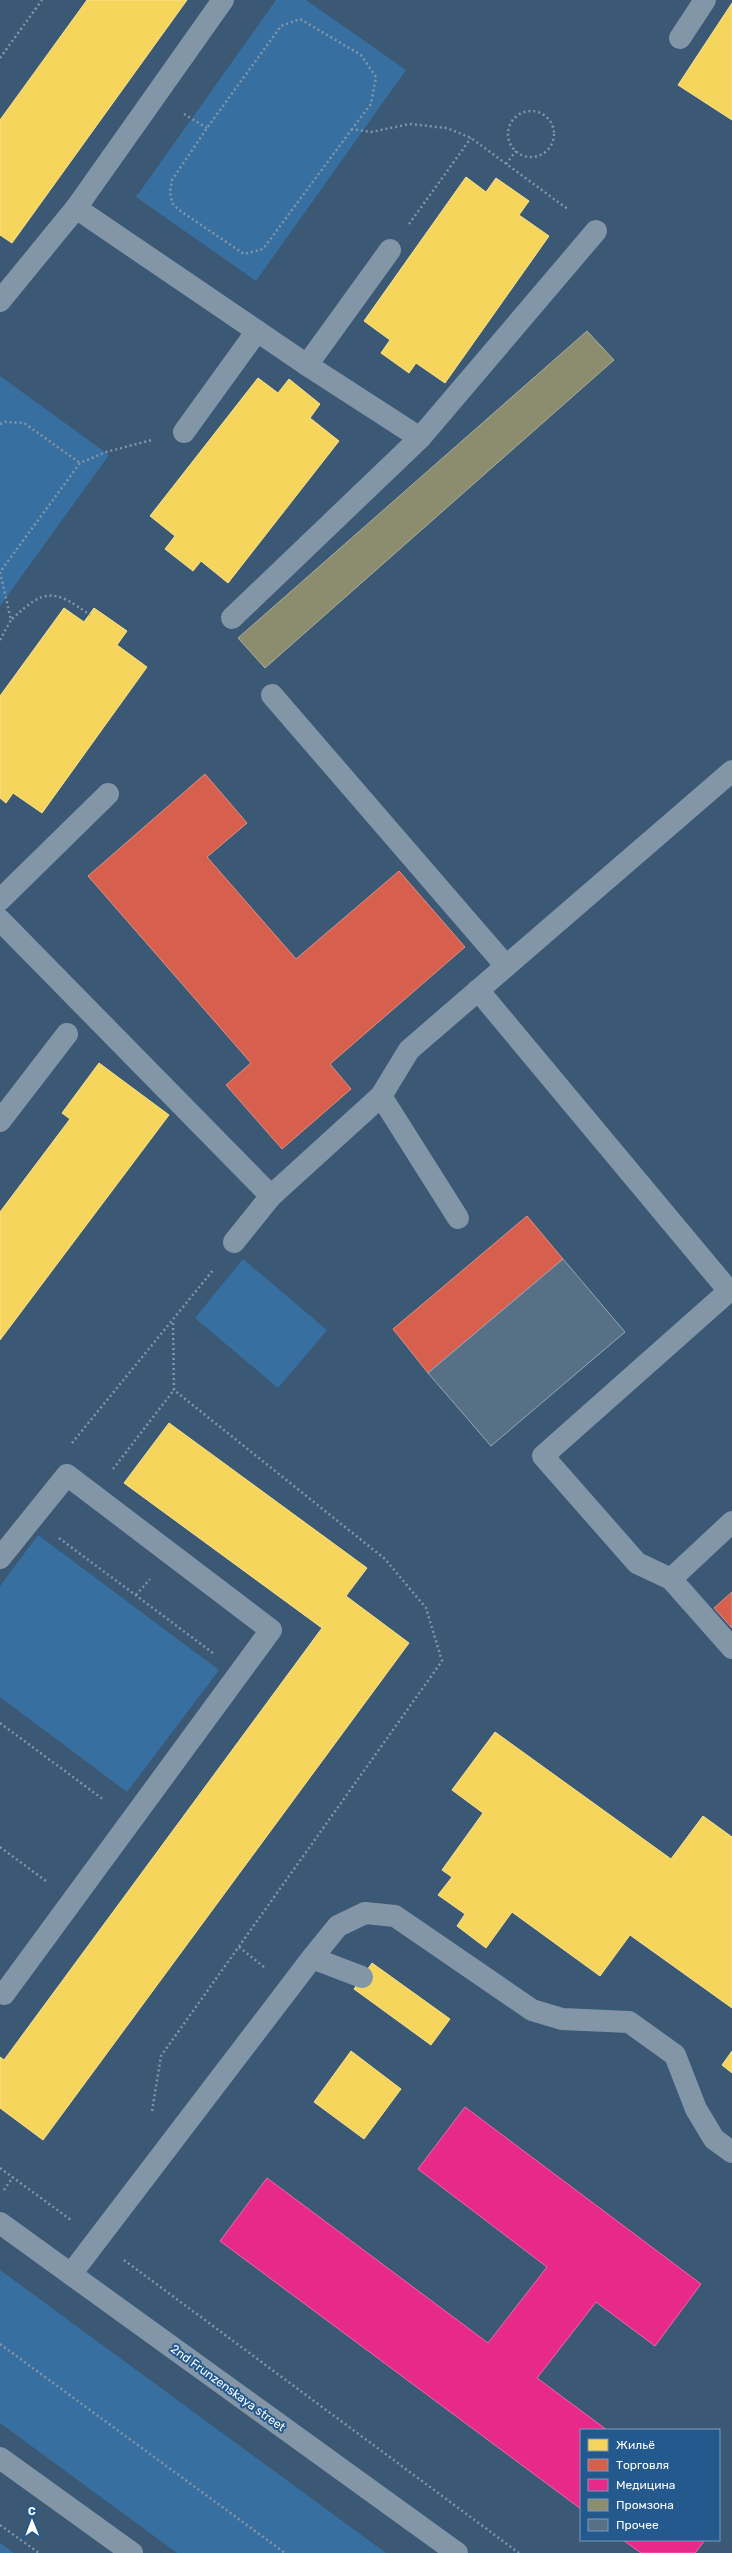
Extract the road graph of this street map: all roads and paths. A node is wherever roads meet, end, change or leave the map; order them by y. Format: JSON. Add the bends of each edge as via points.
{"nodes":[{"id":1,"x":42,"y":0,"type":"edge"},
{"id":2,"x":223,"y":0,"type":"edge"},
{"id":3,"x":704,"y":0,"type":"edge"},
{"id":4,"x":680,"y":38,"type":"dead end"},
{"id":5,"x":0,"y":58,"type":"edge"},
{"id":6,"x":352,"y":129,"type":"junction"},
{"id":7,"x":471,"y":138,"type":"junction"},
{"id":8,"x":516,"y":152,"type":"junction"},
{"id":9,"x":506,"y":164,"type":"junction"},
{"id":10,"x":76,"y":208,"type":"junction"},
{"id":11,"x":596,"y":231,"type":"joint"},
{"id":12,"x":390,"y":250,"type":"joint"},
{"id":13,"x":0,"y":301,"type":"edge"},
{"id":14,"x":257,"y":331,"type":"junction"},
{"id":15,"x":307,"y":365,"type":"junction"},
{"id":16,"x":0,"y":424,"type":"edge"},
{"id":17,"x":184,"y":432,"type":"joint"},
{"id":18,"x":420,"y":438,"type":"junction"},
{"id":19,"x":80,"y":463,"type":"junction"},
{"id":20,"x":0,"y":572,"type":"edge"},
{"id":21,"x":90,"y":615,"type":"dead end"},
{"id":22,"x":232,"y":618,"type":"dead end"},
{"id":23,"x":11,"y":620,"type":"junction"},
{"id":24,"x":0,"y":640,"type":"edge"},
{"id":25,"x":272,"y":695,"type":"dead end"},
{"id":26,"x":732,"y":770,"type":"edge"},
{"id":27,"x":108,"y":794,"type":"dead end"},
{"id":28,"x":0,"y":900,"type":"edge"},
{"id":29,"x":0,"y":920,"type":"edge"},
{"id":30,"x":506,"y":966,"type":"junction"},
{"id":31,"x":478,"y":990,"type":"junction"},
{"id":32,"x":67,"y":1034,"type":"dead end"},
{"id":33,"x":381,"y":1096,"type":"junction"},
{"id":34,"x":0,"y":1121,"type":"edge"},
{"id":35,"x":271,"y":1196,"type":"junction"},
{"id":36,"x":458,"y":1218,"type":"dead end"},
{"id":37,"x":234,"y":1242,"type":"joint"},
{"id":38,"x":173,"y":1322,"type":"junction"},
{"id":39,"x":174,"y":1390,"type":"junction"},
{"id":40,"x":67,"y":1475,"type":"junction"},
{"id":41,"x":94,"y":1495,"type":"junction"},
{"id":42,"x":33,"y":1518,"type":"junction"},
{"id":43,"x":732,"y":1522,"type":"edge"},
{"id":44,"x":0,"y":1558,"type":"edge"},
{"id":45,"x":671,"y":1579,"type":"junction"},
{"id":46,"x":732,"y":1648,"type":"edge"},
{"id":47,"x":239,"y":1673,"type":"junction"},
{"id":48,"x":0,"y":1723,"type":"edge"},
{"id":49,"x":131,"y":1821,"type":"junction"},
{"id":50,"x":0,"y":1847,"type":"edge"},
{"id":51,"x":73,"y":1900,"type":"junction"},
{"id":52,"x":312,"y":1958,"type":"junction"},
{"id":53,"x":362,"y":1977,"type":"dead end"},
{"id":54,"x":0,"y":1991,"type":"edge"},
{"id":55,"x":151,"y":2117,"type":"dead end"},
{"id":56,"x":732,"y":2152,"type":"edge"},
{"id":57,"x":0,"y":2168,"type":"edge"},
{"id":58,"x":13,"y":2177,"type":"junction"},
{"id":59,"x":0,"y":2195,"type":"edge"},
{"id":60,"x":0,"y":2223,"type":"edge"},
{"id":61,"x":98,"y":2240,"type":"junction"},
{"id":62,"x":71,"y":2274,"type":"junction"},
{"id":63,"x":0,"y":2344,"type":"edge"},
{"id":64,"x":0,"y":2458,"type":"edge"},
{"id":65,"x":0,"y":2525,"type":"edge"},
{"id":66,"x":39,"y":2553,"type":"edge"},
{"id":67,"x":132,"y":2553,"type":"edge"},
{"id":68,"x":285,"y":2553,"type":"edge"},
{"id":69,"x":457,"y":2553,"type":"edge"},
{"id":70,"x":519,"y":2553,"type":"edge"}],
"edges":[{"from":1,"to":5,"type":"path"},
{"from":2,"to":10,"type":"street"},
{"from":3,"to":4,"type":"street"},
{"from":6,"to":6,"type":"path","via":[[371,104],[376,77],[361,55],[300,19],[281,26],[172,180],[172,203],[244,254],[263,249]]},
{"from":6,"to":7,"type":"path","via":[[371,132],[410,124],[447,128]]},
{"from":7,"to":9,"type":"path"},
{"from":7,"to":12,"type":"path"},
{"from":8,"to":8,"type":"path","via":[[508,138],[513,120],[522,112],[530,111],[544,115],[553,127],[553,142],[549,148],[544,154],[530,158]]},
{"from":8,"to":9,"type":"path"},
{"from":9,"to":11,"type":"path"},
{"from":10,"to":13,"type":"street"},
{"from":10,"to":14,"type":"street"},
{"from":11,"to":18,"type":"street"},
{"from":12,"to":15,"type":"street"},
{"from":14,"to":15,"type":"street"},
{"from":14,"to":17,"type":"street"},
{"from":15,"to":18,"type":"street"},
{"from":16,"to":19,"type":"path","via":[[24,422]]},
{"from":17,"to":19,"type":"path","via":[[106,452]]},
{"from":18,"to":22,"type":"street"},
{"from":19,"to":20,"type":"path"},
{"from":20,"to":23,"type":"path"},
{"from":21,"to":23,"type":"path","via":[[67,598],[49,595],[33,601]]},
{"from":23,"to":24,"type":"path"},
{"from":25,"to":30,"type":"street"},
{"from":26,"to":30,"type":"street"},
{"from":27,"to":28,"type":"street"},
{"from":29,"to":35,"type":"street"},
{"from":30,"to":31,"type":"street"},
{"from":31,"to":33,"type":"street","via":[[409,1050]]},
{"from":31,"to":45,"type":"street","via":[[729,1291],[543,1456],[636,1563]]},
{"from":32,"to":34,"type":"street"},
{"from":33,"to":35,"type":"street"},
{"from":33,"to":36,"type":"street"},
{"from":35,"to":37,"type":"street"},
{"from":37,"to":38,"type":"path"},
{"from":38,"to":39,"type":"path"},
{"from":38,"to":40,"type":"path","via":[[66,1450]]},
{"from":39,"to":41,"type":"path"},
{"from":39,"to":55,"type":"path","via":[[385,1559],[426,1608],[442,1661],[161,2056]]},
{"from":40,"to":41,"type":"street"},
{"from":40,"to":42,"type":"street"},
{"from":41,"to":47,"type":"street","via":[[271,1630]]},
{"from":42,"to":44,"type":"street"},
{"from":42,"to":47,"type":"path"},
{"from":43,"to":45,"type":"street"},
{"from":45,"to":46,"type":"street"},
{"from":47,"to":49,"type":"street"},
{"from":48,"to":49,"type":"path"},
{"from":49,"to":51,"type":"street"},
{"from":50,"to":51,"type":"path"},
{"from":51,"to":54,"type":"street","via":[[4,1994]]},
{"from":52,"to":53,"type":"street"},
{"from":52,"to":56,"type":"street","via":[[338,1926],[365,1913],[395,1916],[532,2010],[562,2019],[629,2022],[675,2055],[696,2109],[714,2139]]},
{"from":52,"to":61,"type":"street"},
{"from":57,"to":58,"type":"path"},
{"from":58,"to":59,"type":"path"},
{"from":58,"to":61,"type":"path"},
{"from":60,"to":62,"type":"street","name":"2nd Frunzenskaya street"},
{"from":61,"to":62,"type":"street"},
{"from":61,"to":70,"type":"path"},
{"from":62,"to":69,"type":"street","name":"2nd Frunzenskaya street"},
{"from":63,"to":68,"type":"path"},
{"from":64,"to":67,"type":"street"},
{"from":65,"to":66,"type":"path"}]}
